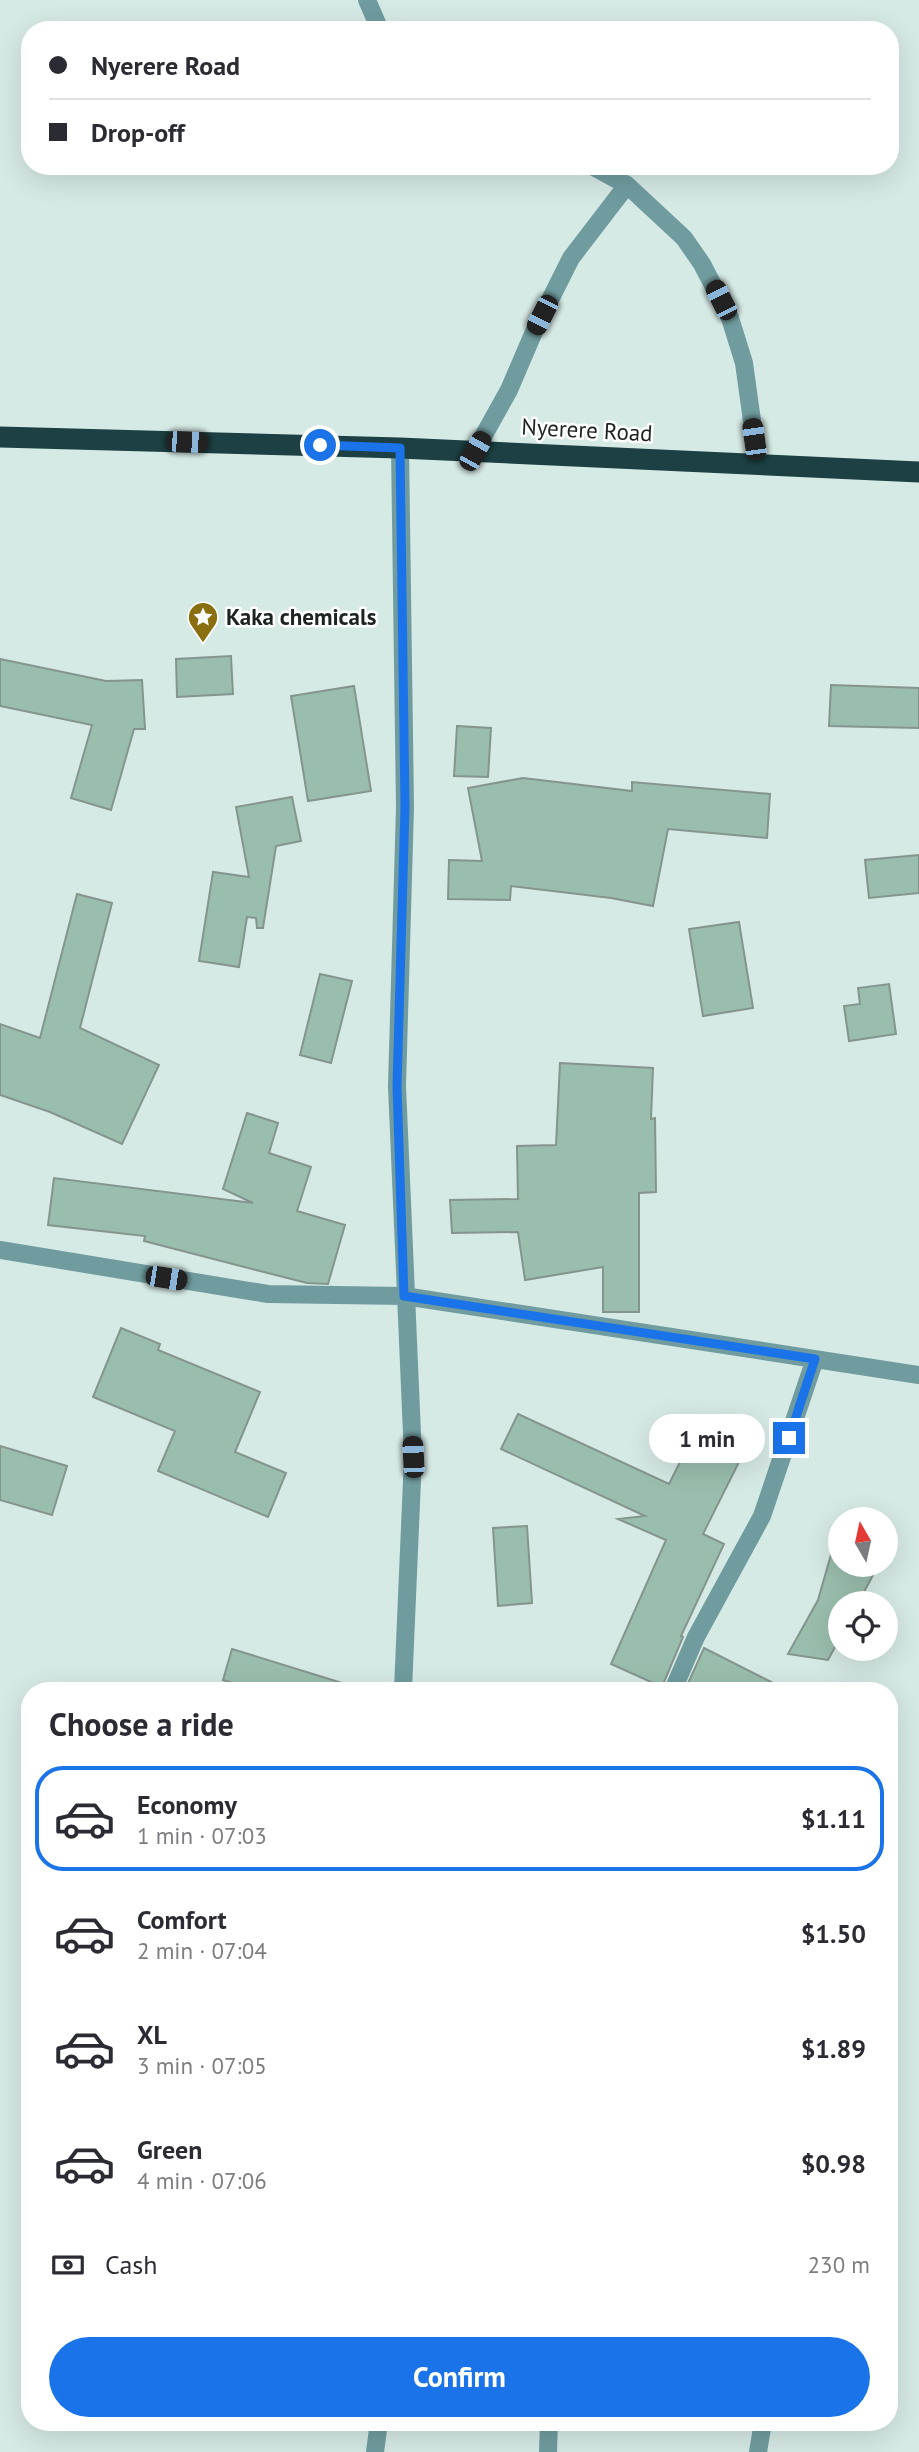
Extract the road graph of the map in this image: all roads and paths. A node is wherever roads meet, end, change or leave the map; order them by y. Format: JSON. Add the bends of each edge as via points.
{"nodes":[{"id":1,"x":367,"y":0,"type":"edge"},
{"id":2,"x":376,"y":21,"type":"edge"},
{"id":3,"x":609,"y":175,"type":"edge"},
{"id":4,"x":628,"y":185,"type":"junction"},
{"id":5,"x":0,"y":437,"type":"edge"},
{"id":6,"x":400,"y":448,"type":"junction"},
{"id":7,"x":475,"y":451,"type":"junction"},
{"id":8,"x":758,"y":464,"type":"junction"},
{"id":9,"x":919,"y":472,"type":"edge"},
{"id":10,"x":0,"y":1250,"type":"edge"},
{"id":11,"x":404,"y":1296,"type":"junction"},
{"id":12,"x":815,"y":1359,"type":"junction"},
{"id":13,"x":919,"y":1375,"type":"edge"},
{"id":14,"x":403,"y":1682,"type":"edge"},
{"id":15,"x":676,"y":1682,"type":"edge"},
{"id":16,"x":378,"y":2431,"type":"edge"},
{"id":17,"x":549,"y":2431,"type":"edge"},
{"id":18,"x":762,"y":2431,"type":"edge"},
{"id":19,"x":376,"y":2452,"type":"edge"},
{"id":20,"x":548,"y":2452,"type":"edge"},
{"id":21,"x":758,"y":2452,"type":"edge"}],
"edges":[{"from":1,"to":2,"type":"street"},
{"from":3,"to":4,"type":"street"},
{"from":4,"to":7,"type":"street","via":[[571,258]]},
{"from":4,"to":8,"type":"street","via":[[684,238],[730,318],[744,363]]},
{"from":5,"to":6,"type":"highway","name":"Nyerere Road"},
{"from":6,"to":7,"type":"highway","name":"Nyerere Road"},
{"from":6,"to":11,"type":"street","via":[[405,807],[397,1086]]},
{"from":7,"to":8,"type":"highway","name":"Nyerere Road"},
{"from":8,"to":9,"type":"highway","name":"Nyerere Road"},
{"from":10,"to":11,"type":"street","via":[[268,1294]]},
{"from":11,"to":12,"type":"street"},
{"from":11,"to":14,"type":"street","via":[[413,1457]]},
{"from":12,"to":13,"type":"street"},
{"from":12,"to":15,"type":"street","via":[[762,1516]]},
{"from":16,"to":19,"type":"street"},
{"from":17,"to":20,"type":"street"},
{"from":18,"to":21,"type":"street"}]}
